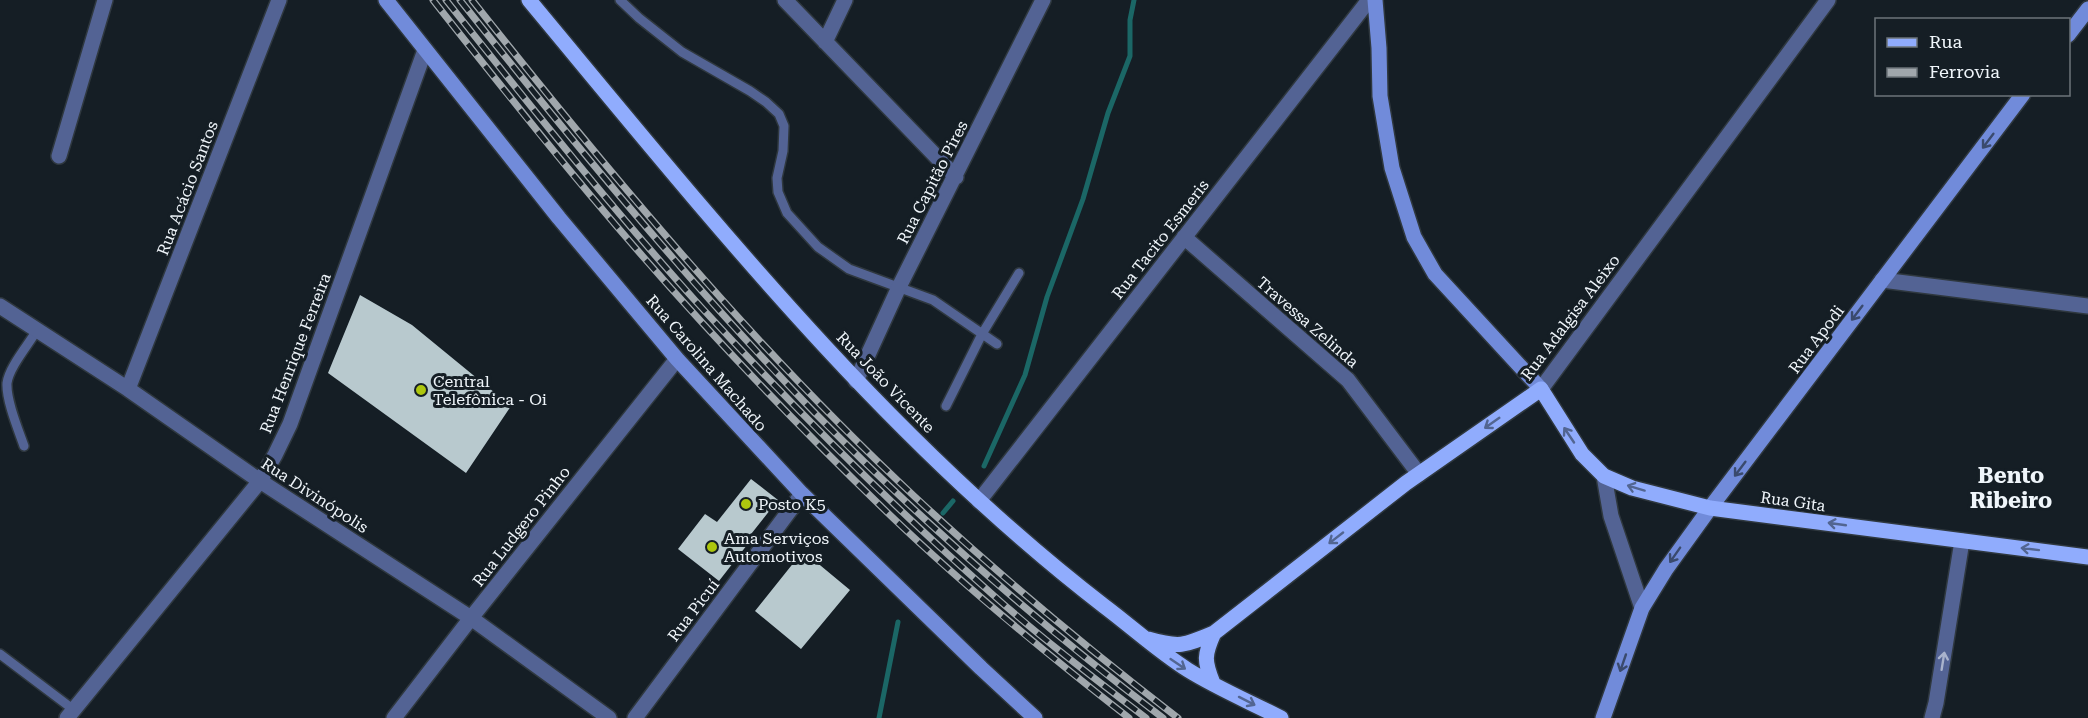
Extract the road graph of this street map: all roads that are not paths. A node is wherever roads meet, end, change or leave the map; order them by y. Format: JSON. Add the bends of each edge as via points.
{"nodes":[{"id":1,"x":105,"y":0,"type":"edge"},
{"id":2,"x":279,"y":0,"type":"edge"},
{"id":3,"x":386,"y":0,"type":"edge"},
{"id":4,"x":529,"y":0,"type":"edge"},
{"id":5,"x":620,"y":0,"type":"edge"},
{"id":6,"x":785,"y":0,"type":"edge"},
{"id":7,"x":844,"y":0,"type":"edge"},
{"id":8,"x":1043,"y":0,"type":"edge"},
{"id":9,"x":1369,"y":0,"type":"edge"},
{"id":10,"x":1375,"y":0,"type":"edge"},
{"id":11,"x":1828,"y":0,"type":"edge"},
{"id":12,"x":2088,"y":9,"type":"edge"},
{"id":13,"x":2070,"y":32,"type":"edge"},
{"id":14,"x":825,"y":42,"type":"junction"},
{"id":15,"x":425,"y":50,"type":"junction"},
{"id":16,"x":2021,"y":96,"type":"edge"},
{"id":17,"x":59,"y":156,"type":"dead end"},
{"id":18,"x":956,"y":177,"type":"junction"},
{"id":19,"x":1184,"y":237,"type":"junction"},
{"id":20,"x":1019,"y":273,"type":"dead end"},
{"id":21,"x":1882,"y":280,"type":"junction"},
{"id":22,"x":899,"y":287,"type":"junction"},
{"id":23,"x":0,"y":306,"type":"edge"},
{"id":24,"x":2088,"y":306,"type":"edge"},
{"id":25,"x":37,"y":330,"type":"junction"},
{"id":26,"x":982,"y":334,"type":"junction"},
{"id":27,"x":998,"y":344,"type":"dead end"},
{"id":28,"x":677,"y":359,"type":"junction"},
{"id":29,"x":856,"y":381,"type":"junction"},
{"id":30,"x":128,"y":389,"type":"junction"},
{"id":31,"x":1540,"y":389,"type":"junction"},
{"id":32,"x":946,"y":406,"type":"dead end"},
{"id":33,"x":24,"y":446,"type":"dead end"},
{"id":34,"x":1419,"y":474,"type":"junction"},
{"id":35,"x":1604,"y":476,"type":"junction"},
{"id":36,"x":260,"y":481,"type":"junction"},
{"id":37,"x":802,"y":494,"type":"junction"},
{"id":38,"x":980,"y":501,"type":"junction"},
{"id":39,"x":1710,"y":508,"type":"junction"},
{"id":40,"x":1962,"y":541,"type":"junction"},
{"id":41,"x":2088,"y":557,"type":"edge"},
{"id":42,"x":1642,"y":608,"type":"junction"},
{"id":43,"x":471,"y":618,"type":"junction"},
{"id":44,"x":1214,"y":633,"type":"junction"},
{"id":45,"x":1148,"y":639,"type":"junction"},
{"id":46,"x":0,"y":654,"type":"edge"},
{"id":47,"x":1212,"y":683,"type":"junction"},
{"id":48,"x":71,"y":714,"type":"edge"},
{"id":49,"x":394,"y":718,"type":"edge"},
{"id":50,"x":609,"y":718,"type":"edge"},
{"id":51,"x":635,"y":718,"type":"edge"},
{"id":52,"x":1035,"y":718,"type":"edge"},
{"id":53,"x":1281,"y":718,"type":"edge"},
{"id":54,"x":1603,"y":718,"type":"edge"},
{"id":55,"x":1932,"y":718,"type":"edge"}],
"edges":[{"from":1,"to":17,"type":"street"},
{"from":2,"to":30,"type":"street","name":"Rua Acácio Santos"},
{"from":3,"to":15,"type":"main road","name":"Rua Carolina Machado"},
{"from":4,"to":29,"type":"main road","name":"Rua João Vicente","via":[[698,202]]},
{"from":5,"to":22,"type":"lane","via":[[682,52],[750,91],[779,114],[784,126],[778,192],[787,213],[818,247],[849,269]]},
{"from":6,"to":14,"type":"street"},
{"from":7,"to":14,"type":"street"},
{"from":8,"to":18,"type":"street","name":"Rua Capitão Pires"},
{"from":9,"to":19,"type":"street","name":"Rua Tacito Esmeris"},
{"from":10,"to":31,"type":"main road","via":[[1380,96],[1392,168],[1414,237],[1435,274]]},
{"from":11,"to":31,"type":"street","name":"Rua Adalgisa Aleixo"},
{"from":12,"to":13,"type":"main road"},
{"from":14,"to":18,"type":"street"},
{"from":15,"to":28,"type":"main road","name":"Rua Carolina Machado"},
{"from":15,"to":36,"type":"street","name":"Rua Henrique Ferreira","via":[[290,424]]},
{"from":16,"to":21,"type":"main road","name":"Rua Apodi","one_way":true},
{"from":18,"to":22,"type":"street","name":"Rua Capitão Pires"},
{"from":19,"to":34,"type":"street","name":"Travessa Zelinda","via":[[1348,380]]},
{"from":19,"to":38,"type":"street","name":"Rua Tacito Esmeris"},
{"from":20,"to":26,"type":"lane"},
{"from":21,"to":24,"type":"street"},
{"from":21,"to":39,"type":"main road","name":"Rua Apodi","one_way":true},
{"from":22,"to":26,"type":"lane","via":[[933,300]]},
{"from":22,"to":29,"type":"street","name":"Rua Capitão Pires"},
{"from":23,"to":25,"type":"street","name":"Rua Divinópolis"},
{"from":25,"to":30,"type":"street","name":"Rua Divinópolis"},
{"from":25,"to":33,"type":"lane","via":[[7,382]]},
{"from":26,"to":27,"type":"lane"},
{"from":26,"to":32,"type":"lane"},
{"from":28,"to":37,"type":"main road","name":"Rua Carolina Machado"},
{"from":28,"to":43,"type":"street","name":"Rua Ludgero Pinho"},
{"from":29,"to":38,"type":"main road","name":"Rua João Vicente"},
{"from":30,"to":36,"type":"street","name":"Rua Divinópolis"},
{"from":31,"to":34,"type":"main road","name":"Rua Adalgisa Aleixo","one_way":true},
{"from":35,"to":31,"type":"main road","name":"Rua Gita","one_way":true,"via":[[1582,454]]},
{"from":34,"to":44,"type":"main road","name":"Rua Adalgisa Aleixo","one_way":true},
{"from":39,"to":35,"type":"main road","name":"Rua Gita","one_way":true,"via":[[1632,488]]},
{"from":35,"to":42,"type":"street","via":[[1611,516]]},
{"from":36,"to":43,"type":"street","name":"Rua Divinópolis"},
{"from":36,"to":48,"type":"street","name":"Rua Henrique Ferreira"},
{"from":37,"to":51,"type":"street","name":"Rua Picuí"},
{"from":37,"to":52,"type":"main road","name":"Rua Carolina Machado"},
{"from":38,"to":45,"type":"main road","name":"Rua João Vicente","via":[[1055,567]]},
{"from":40,"to":39,"type":"main road","name":"Rua Gita","one_way":true},
{"from":39,"to":42,"type":"main road","name":"Rua Apodi","one_way":true},
{"from":41,"to":40,"type":"main road","name":"Rua Gita","one_way":true},
{"from":55,"to":40,"type":"street","one_way":true},
{"from":42,"to":54,"type":"main road","name":"Rua Apodi","one_way":true},
{"from":43,"to":49,"type":"street","name":"Rua Ludgero Pinho"},
{"from":43,"to":50,"type":"street","name":"Rua Divinópolis"},
{"from":44,"to":45,"type":"main road","name":"Rua Adalgisa Aleixo","via":[[1175,646]]},
{"from":44,"to":47,"type":"main road","via":[[1205,659]]},
{"from":45,"to":47,"type":"main road","name":"Rua João Vicente","one_way":true,"via":[[1163,653]]},
{"from":46,"to":48,"type":"lane"},
{"from":47,"to":53,"type":"main road","name":"Rua João Vicente","one_way":true}]}
